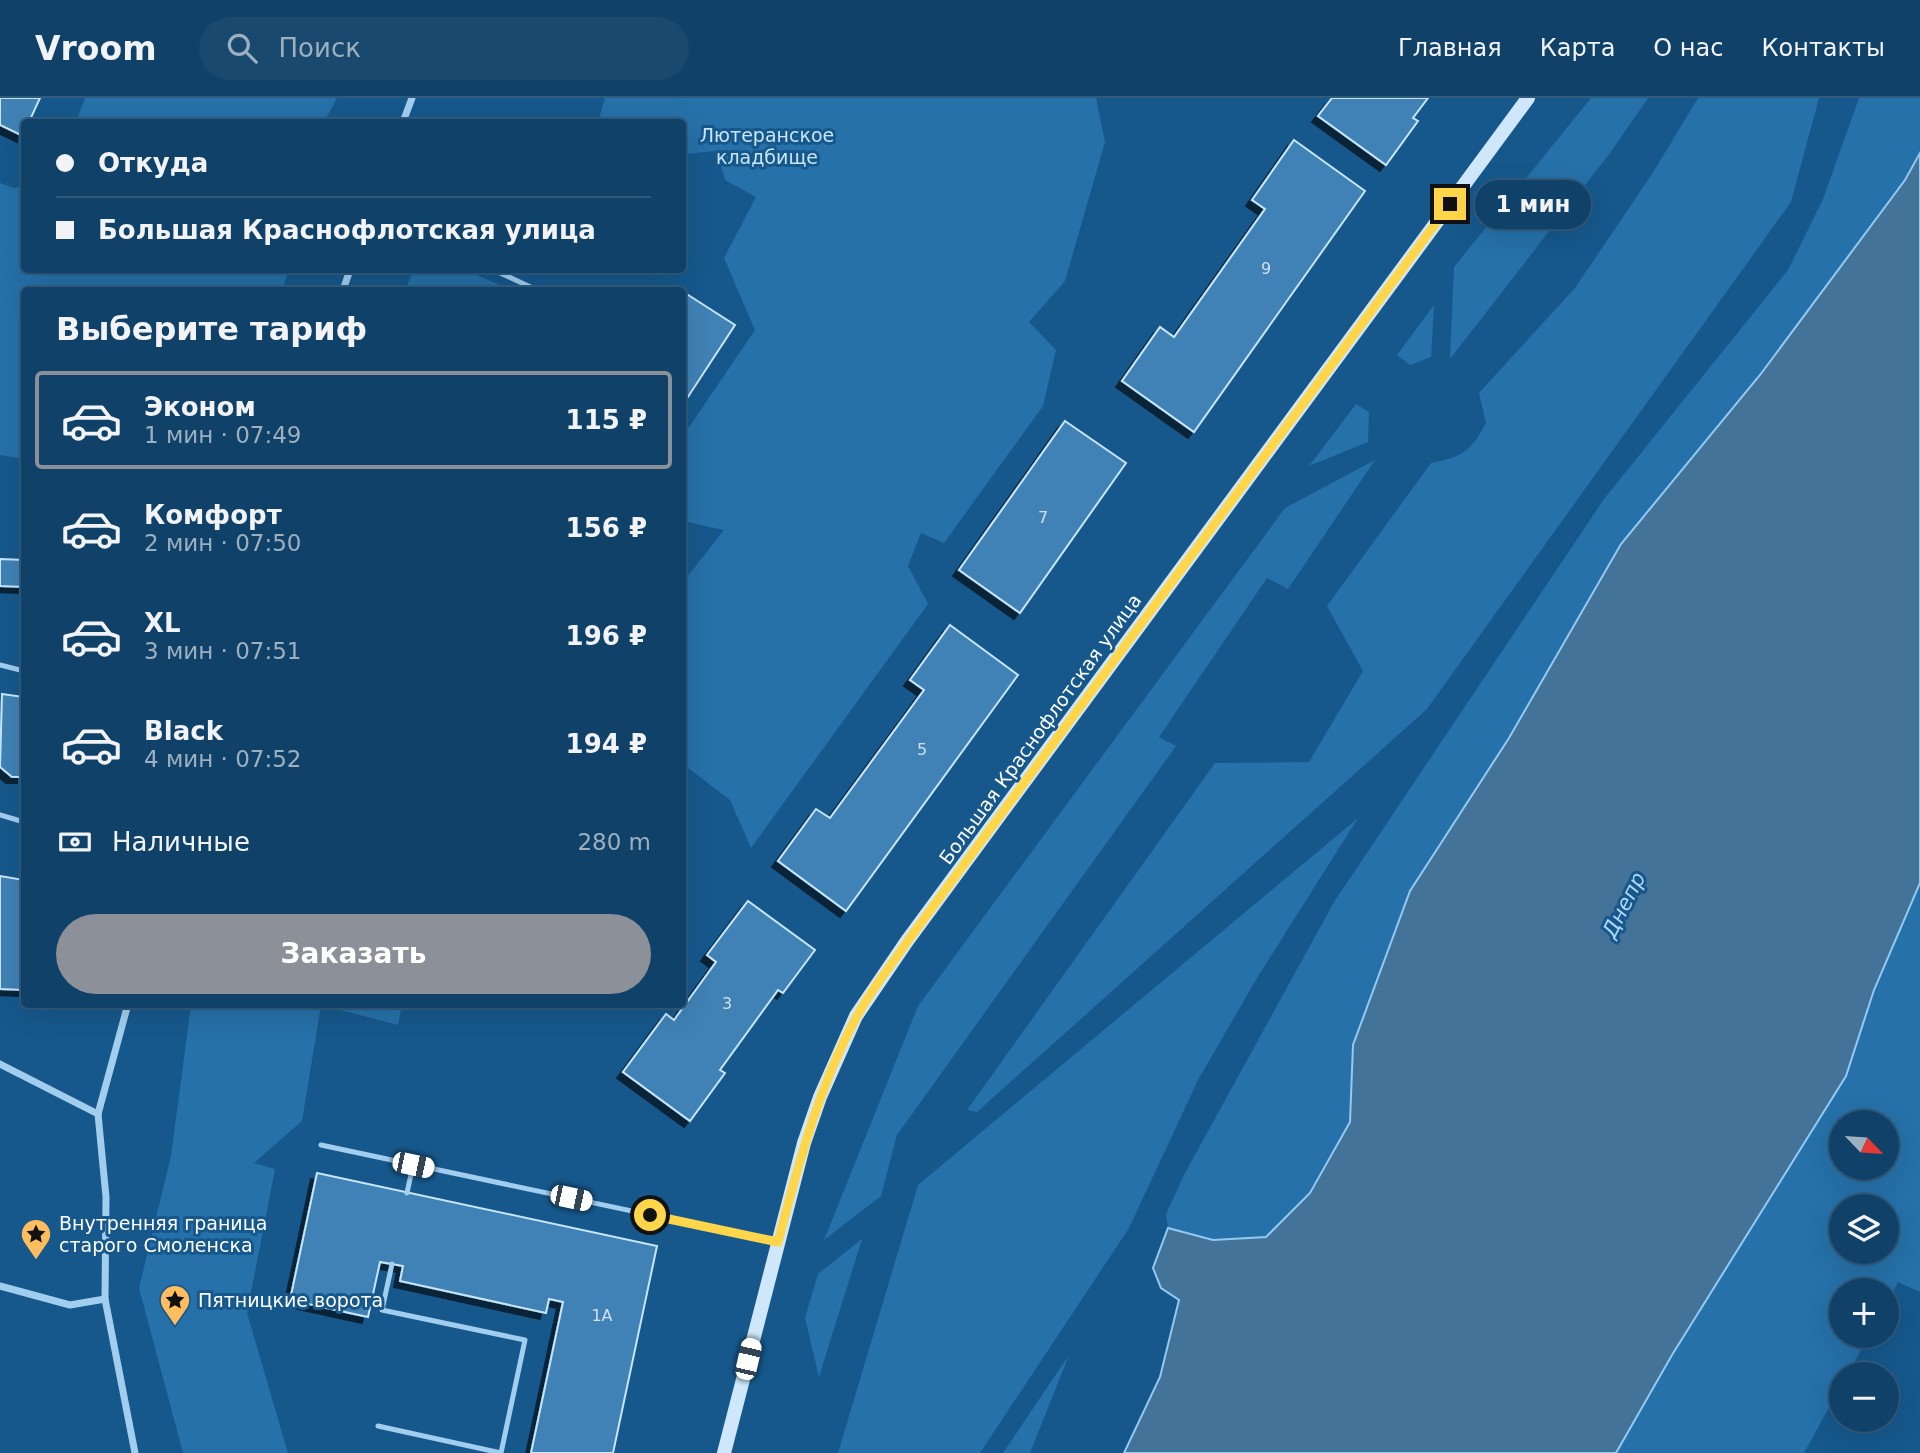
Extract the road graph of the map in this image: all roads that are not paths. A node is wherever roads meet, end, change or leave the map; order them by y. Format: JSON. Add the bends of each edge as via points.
{"nodes":[{"id":1,"x":412,"y":98,"type":"edge"},
{"id":2,"x":1528,"y":98,"type":"edge"},
{"id":3,"x":404,"y":119,"type":"edge"},
{"id":4,"x":500,"y":273,"type":"edge"},
{"id":5,"x":531,"y":287,"type":"edge"},
{"id":6,"x":0,"y":665,"type":"edge"},
{"id":7,"x":21,"y":670,"type":"edge"},
{"id":8,"x":0,"y":815,"type":"edge"},
{"id":9,"x":21,"y":820,"type":"edge"},
{"id":10,"x":127,"y":1008,"type":"edge"},
{"id":11,"x":0,"y":1064,"type":"edge"},
{"id":12,"x":98,"y":1114,"type":"junction"},
{"id":13,"x":321,"y":1145,"type":"dead end"},
{"id":14,"x":413,"y":1165,"type":"junction"},
{"id":15,"x":407,"y":1193,"type":"dead end"},
{"id":16,"x":778,"y":1242,"type":"junction"},
{"id":17,"x":392,"y":1264,"type":"dead end"},
{"id":18,"x":0,"y":1286,"type":"edge"},
{"id":19,"x":105,"y":1299,"type":"junction"},
{"id":20,"x":378,"y":1426,"type":"dead end"},
{"id":21,"x":135,"y":1453,"type":"edge"},
{"id":22,"x":723,"y":1453,"type":"edge"}],
"edges":[{"from":1,"to":3,"type":"street"},
{"from":2,"to":16,"type":"main road","name":"Большая Краснофлотская улица","via":[[856,1016],[804,1143]]},
{"from":4,"to":5,"type":"lane"},
{"from":6,"to":7,"type":"lane"},
{"from":8,"to":9,"type":"lane"},
{"from":10,"to":12,"type":"street"},
{"from":11,"to":12,"type":"street"},
{"from":12,"to":19,"type":"street","via":[[106,1197]]},
{"from":13,"to":14,"type":"lane"},
{"from":14,"to":15,"type":"lane"},
{"from":14,"to":16,"type":"lane"},
{"from":16,"to":22,"type":"main road","name":"Большая Краснофлотская улица"},
{"from":17,"to":20,"type":"lane","via":[[382,1310],[526,1340],[501,1453]]},
{"from":18,"to":19,"type":"street","via":[[70,1305]]},
{"from":19,"to":21,"type":"street"}]}
